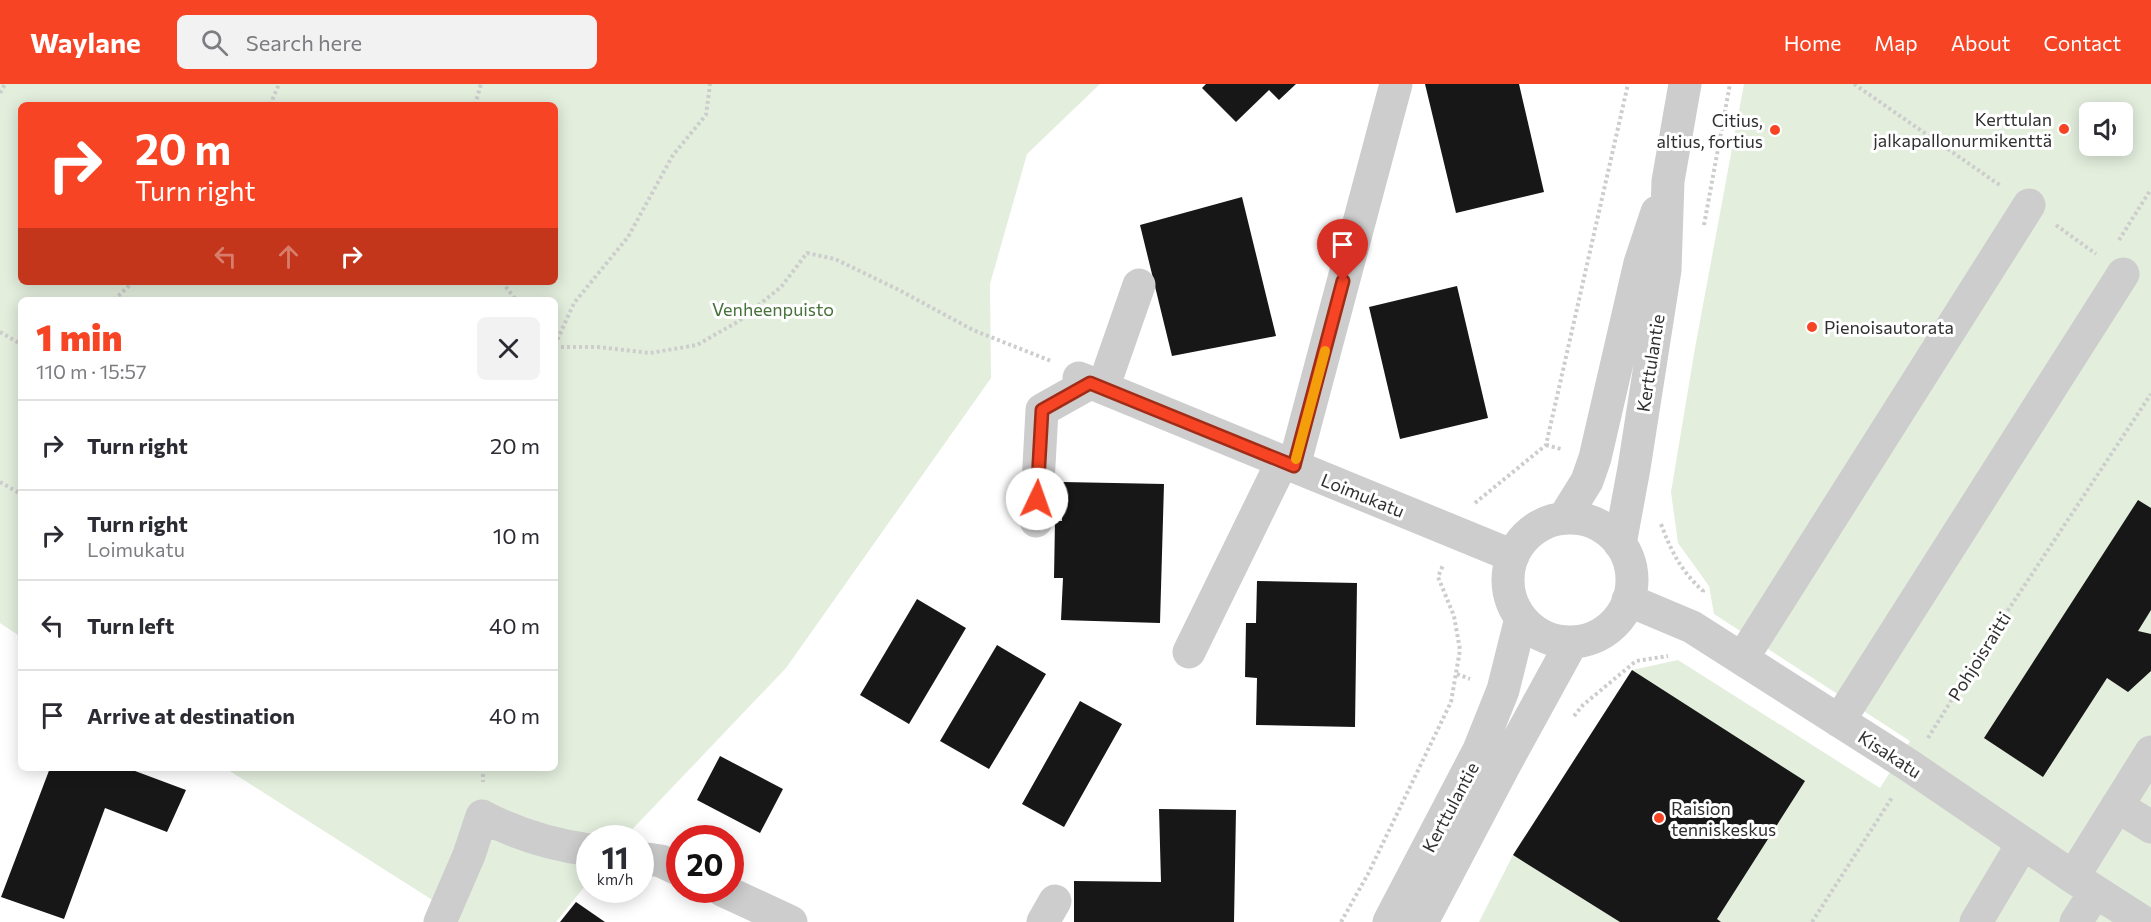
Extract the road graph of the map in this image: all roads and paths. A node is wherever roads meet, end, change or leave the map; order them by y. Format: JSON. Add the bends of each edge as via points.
{"nodes":[{"id":1,"x":5,"y":84,"type":"edge"},
{"id":2,"x":279,"y":84,"type":"edge"},
{"id":3,"x":481,"y":84,"type":"edge"},
{"id":4,"x":710,"y":84,"type":"edge"},
{"id":5,"x":1396,"y":84,"type":"edge"},
{"id":6,"x":1628,"y":84,"type":"edge"},
{"id":7,"x":1684,"y":84,"type":"edge"},
{"id":8,"x":0,"y":93,"type":"edge"},
{"id":9,"x":271,"y":102,"type":"edge"},
{"id":10,"x":476,"y":102,"type":"edge"},
{"id":11,"x":1668,"y":181,"type":"junction"},
{"id":12,"x":2151,"y":189,"type":"edge"},
{"id":13,"x":2029,"y":205,"type":"dead end"},
{"id":14,"x":2120,"y":258,"type":"joint"},
{"id":15,"x":130,"y":285,"type":"edge"},
{"id":16,"x":504,"y":285,"type":"edge"},
{"id":17,"x":1138,"y":285,"type":"dead end"},
{"id":18,"x":117,"y":297,"type":"edge"},
{"id":19,"x":514,"y":297,"type":"edge"},
{"id":20,"x":0,"y":332,"type":"edge"},
{"id":21,"x":558,"y":339,"type":"edge"},
{"id":22,"x":18,"y":342,"type":"edge"},
{"id":23,"x":558,"y":346,"type":"edge"},
{"id":24,"x":1091,"y":383,"type":"junction"},
{"id":25,"x":2151,"y":394,"type":"edge"},
{"id":26,"x":1288,"y":464,"type":"junction"},
{"id":27,"x":0,"y":482,"type":"edge"},
{"id":28,"x":18,"y":492,"type":"edge"},
{"id":29,"x":1471,"y":507,"type":"dead end"},
{"id":30,"x":1564,"y":519,"type":"junction"},
{"id":31,"x":1036,"y":521,"type":"dead end"},
{"id":32,"x":1620,"y":544,"type":"junction"},
{"id":33,"x":1513,"y":556,"type":"junction"},
{"id":34,"x":1438,"y":577,"type":"dead end"},
{"id":35,"x":1628,"y":600,"type":"junction"},
{"id":36,"x":1521,"y":618,"type":"junction"},
{"id":37,"x":1572,"y":642,"type":"junction"},
{"id":38,"x":1189,"y":652,"type":"dead end"},
{"id":39,"x":1673,"y":656,"type":"dead end"},
{"id":40,"x":1742,"y":659,"type":"junction"},
{"id":41,"x":1572,"y":718,"type":"dead end"},
{"id":42,"x":1839,"y":721,"type":"junction"},
{"id":43,"x":2151,"y":752,"type":"edge"},
{"id":44,"x":1910,"y":766,"type":"junction"},
{"id":45,"x":2117,"y":806,"type":"junction"},
{"id":46,"x":2151,"y":827,"type":"edge"},
{"id":47,"x":2023,"y":843,"type":"junction"},
{"id":48,"x":576,"y":848,"type":"edge"},
{"id":49,"x":2084,"y":885,"type":"junction"},
{"id":50,"x":744,"y":900,"type":"edge"},
{"id":51,"x":440,"y":922,"type":"edge"},
{"id":52,"x":791,"y":922,"type":"edge"},
{"id":53,"x":1341,"y":922,"type":"edge"},
{"id":54,"x":1389,"y":922,"type":"edge"},
{"id":55,"x":1422,"y":922,"type":"edge"},
{"id":56,"x":1812,"y":922,"type":"edge"},
{"id":57,"x":1976,"y":922,"type":"edge"},
{"id":58,"x":2076,"y":922,"type":"edge"},
{"id":59,"x":2143,"y":922,"type":"edge"}],
"edges":[{"from":1,"to":8,"type":"path"},
{"from":2,"to":9,"type":"path"},
{"from":3,"to":10,"type":"path"},
{"from":4,"to":21,"type":"path","via":[[706,115],[673,155],[628,237],[574,303]]},
{"from":5,"to":26,"type":"street"},
{"from":6,"to":29,"type":"path","via":[[1546,445]]},
{"from":7,"to":11,"type":"street","name":"Kerttulantie"},
{"from":11,"to":30,"type":"street","name":"Kerttulantie","via":[[1640,263],[1595,458],[1587,481]]},
{"from":11,"to":32,"type":"street","name":"Kerttulantie","via":[[1665,270]]},
{"from":12,"to":14,"type":"path"},
{"from":13,"to":40,"type":"street"},
{"from":14,"to":42,"type":"street"},
{"from":15,"to":18,"type":"path"},
{"from":16,"to":19,"type":"path"},
{"from":17,"to":24,"type":"street"},
{"from":20,"to":22,"type":"path"},
{"from":23,"to":24,"type":"path","via":[[651,353],[698,345],[739,321],[781,286],[807,253],[836,259],[973,330],[1045,358]]},
{"from":24,"to":26,"type":"street","name":"Loimukatu"},
{"from":24,"to":31,"type":"street","via":[[1042,410]]},
{"from":25,"to":44,"type":"path","name":"Pohjoisraitti"},
{"from":26,"to":33,"type":"street","name":"Loimukatu"},
{"from":26,"to":38,"type":"street"},
{"from":27,"to":28,"type":"path"},
{"from":30,"to":32,"type":"street","via":[[1595,524]]},
{"from":30,"to":33,"type":"street","via":[[1533,530]]},
{"from":32,"to":35,"type":"street","via":[[1632,575]]},
{"from":33,"to":36,"type":"street","via":[[1508,588]]},
{"from":34,"to":53,"type":"path","via":[[1454,616],[1460,650],[1451,702]]},
{"from":35,"to":37,"type":"street","via":[[1616,622],[1603,633]]},
{"from":35,"to":40,"type":"street","name":"Kisakatu","via":[[1692,627]]},
{"from":36,"to":37,"type":"street","via":[[1543,637]]},
{"from":36,"to":54,"type":"street","name":"Kerttulantie","via":[[1503,690],[1479,750]]},
{"from":37,"to":55,"type":"street","name":"Kerttulantie"},
{"from":39,"to":41,"type":"path","via":[[1636,662],[1582,705]]},
{"from":40,"to":42,"type":"street","name":"Kisakatu"},
{"from":42,"to":44,"type":"street","name":"Kisakatu"},
{"from":43,"to":45,"type":"street"},
{"from":44,"to":47,"type":"street","name":"Kisakatu"},
{"from":44,"to":56,"type":"path","name":"Pohjoisraitti"},
{"from":45,"to":46,"type":"street"},
{"from":45,"to":49,"type":"street"},
{"from":47,"to":49,"type":"street","name":"Kisakatu"},
{"from":47,"to":57,"type":"street"},
{"from":48,"to":51,"type":"street","via":[[510,830],[482,816]]},
{"from":49,"to":58,"type":"street"},
{"from":49,"to":59,"type":"street","name":"Kisakatu"},
{"from":50,"to":52,"type":"street"}]}
